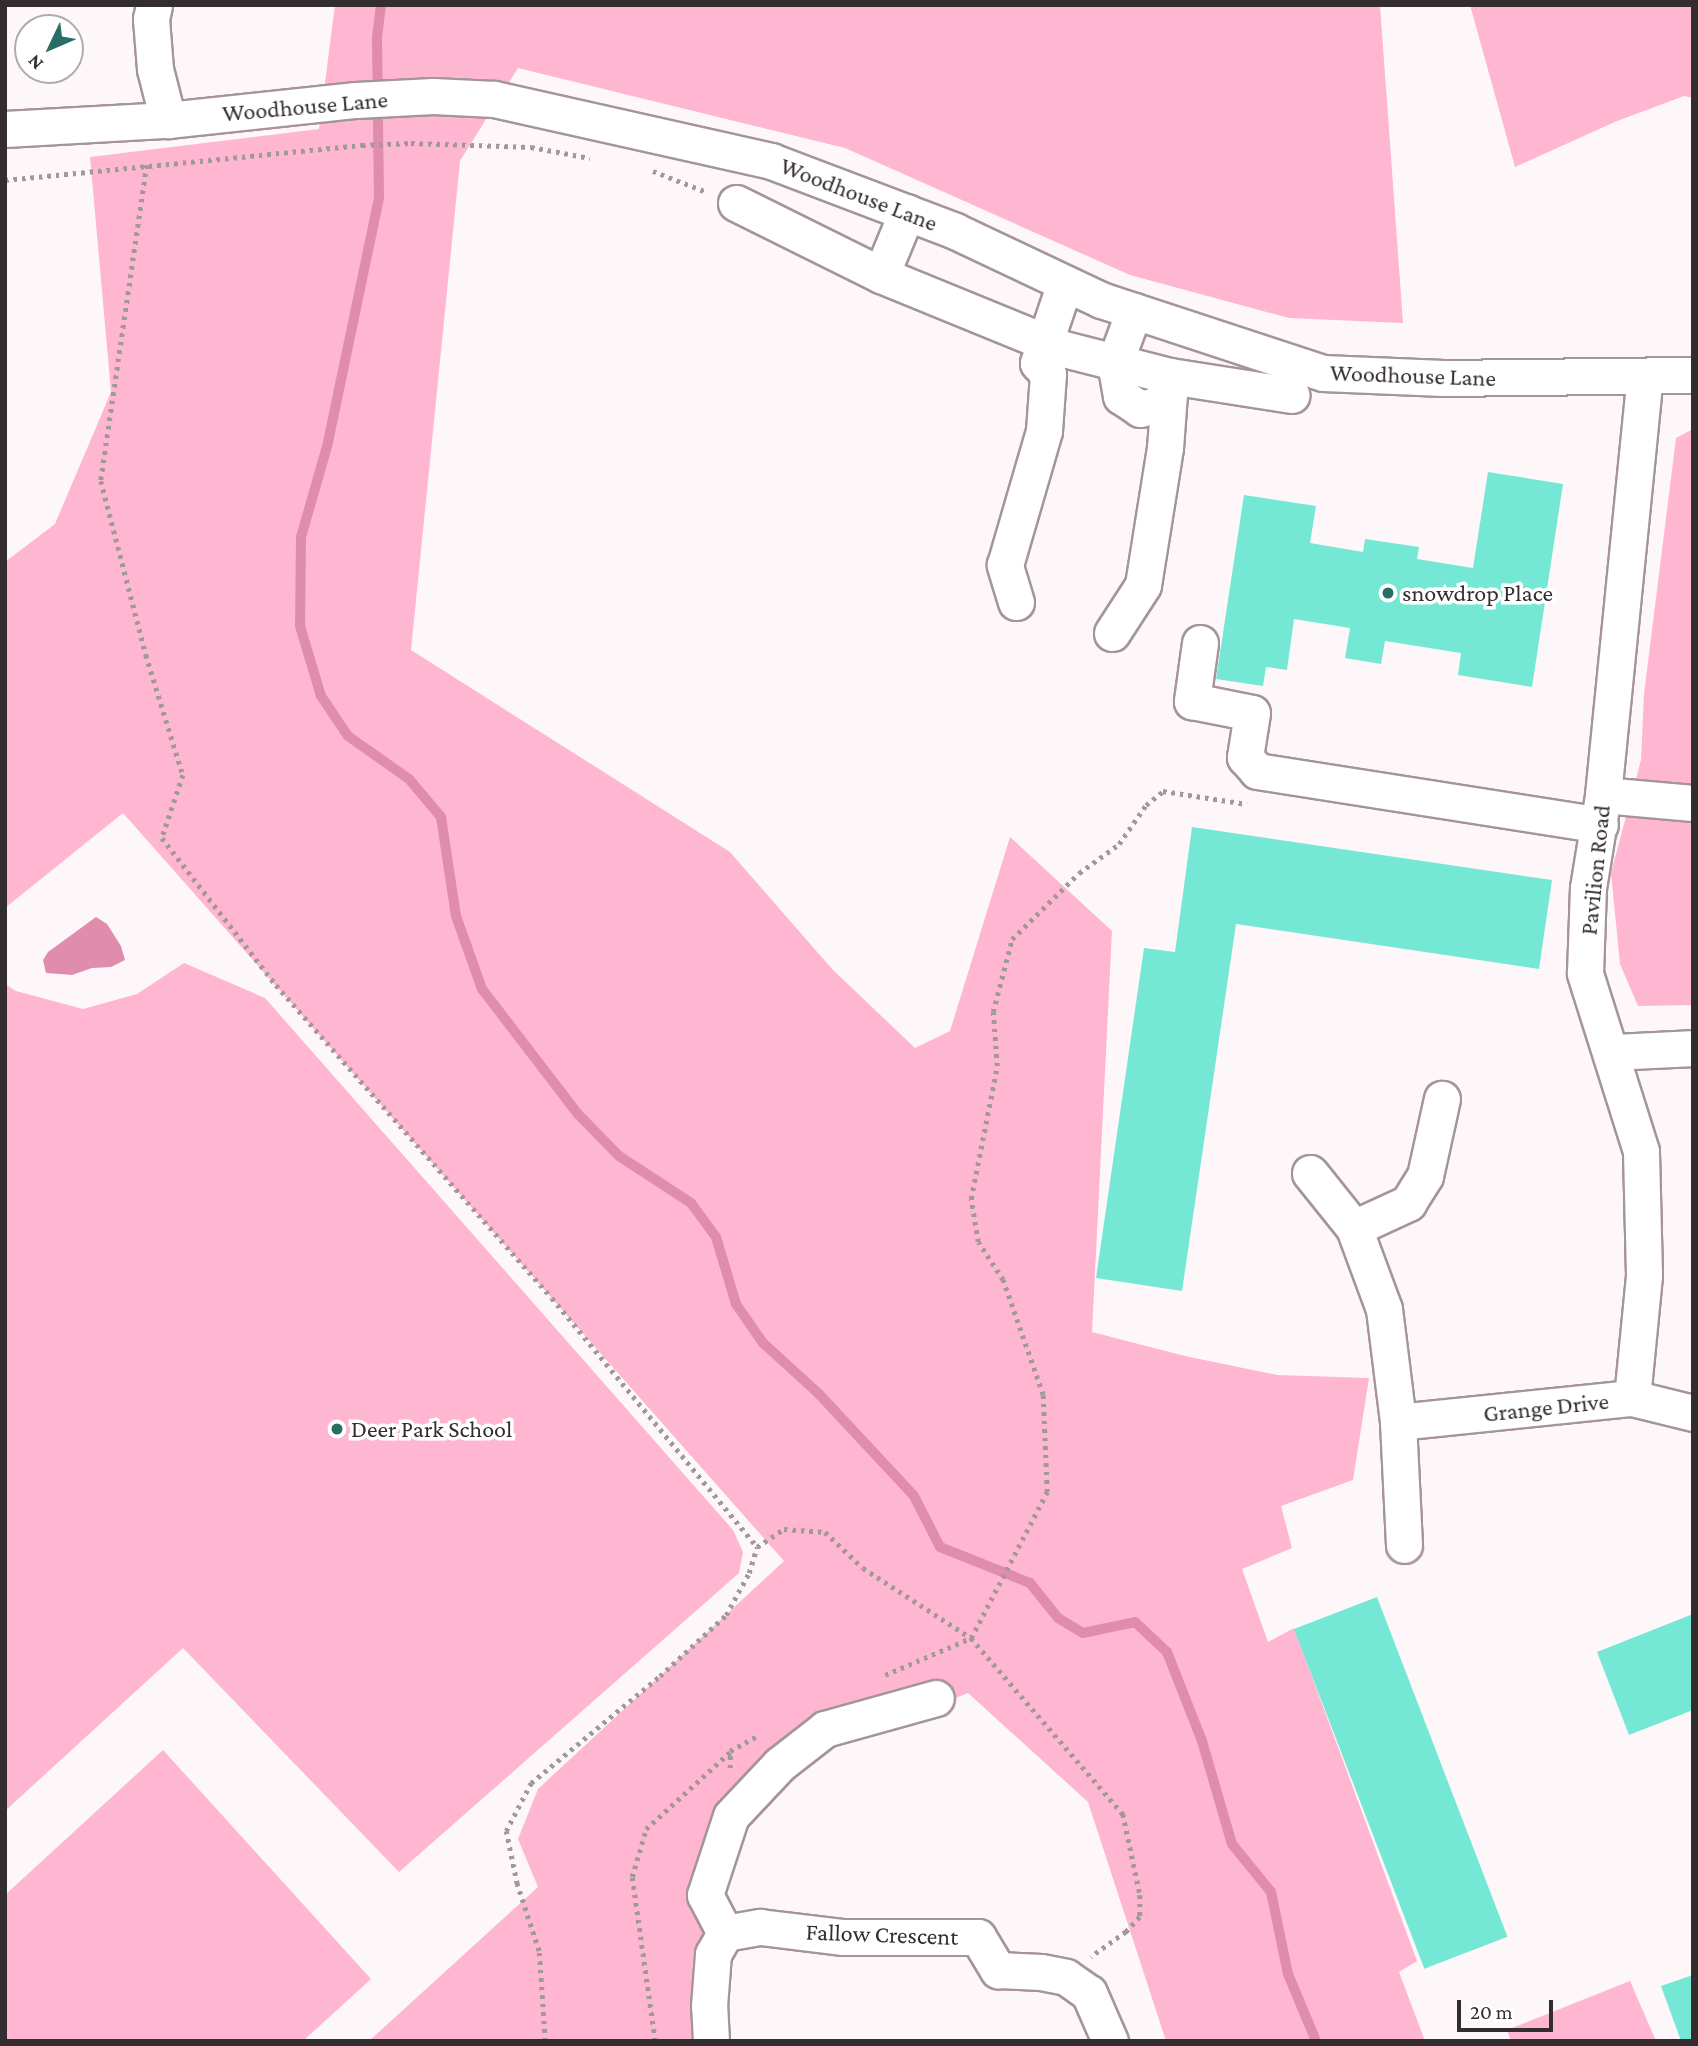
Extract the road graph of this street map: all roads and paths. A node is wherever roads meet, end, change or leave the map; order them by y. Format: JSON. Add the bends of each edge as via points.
{"nodes":[{"id":1,"x":154,"y":5,"type":"edge"},
{"id":2,"x":168,"y":120,"type":"junction"},
{"id":3,"x":5,"y":129,"type":"edge"},
{"id":4,"x":593,"y":158,"type":"dead end"},
{"id":5,"x":147,"y":165,"type":"junction"},
{"id":6,"x":642,"y":167,"type":"dead end"},
{"id":7,"x":5,"y":180,"type":"edge"},
{"id":8,"x":736,"y":203,"type":"joint"},
{"id":9,"x":908,"y":212,"type":"junction"},
{"id":10,"x":881,"y":275,"type":"junction"},
{"id":11,"x":1065,"y":283,"type":"junction"},
{"id":12,"x":1134,"y":311,"type":"junction"},
{"id":13,"x":1044,"y":341,"type":"junction"},
{"id":14,"x":1115,"y":362,"type":"junction"},
{"id":15,"x":1693,"y":375,"type":"edge"},
{"id":16,"x":1645,"y":376,"type":"junction"},
{"id":17,"x":1170,"y":385,"type":"junction"},
{"id":18,"x":1292,"y":395,"type":"dead end"},
{"id":19,"x":1016,"y":602,"type":"dead end"},
{"id":20,"x":1112,"y":633,"type":"dead end"},
{"id":21,"x":1200,"y":643,"type":"dead end"},
{"id":22,"x":1693,"y":803,"type":"edge"},
{"id":23,"x":1257,"y":806,"type":"dead end"},
{"id":24,"x":1601,"y":810,"type":"junction"},
{"id":25,"x":1693,"y":1048,"type":"edge"},
{"id":26,"x":1612,"y":1052,"type":"junction"},
{"id":27,"x":1442,"y":1099,"type":"dead end"},
{"id":28,"x":1310,"y":1173,"type":"dead end"},
{"id":29,"x":1354,"y":1228,"type":"junction"},
{"id":30,"x":1632,"y":1398,"type":"junction"},
{"id":31,"x":1693,"y":1413,"type":"edge"},
{"id":32,"x":1398,"y":1422,"type":"junction"},
{"id":33,"x":1404,"y":1545,"type":"dead end"},
{"id":34,"x":757,"y":1547,"type":"junction"},
{"id":35,"x":971,"y":1638,"type":"junction"},
{"id":36,"x":936,"y":1698,"type":"dead end"},
{"id":37,"x":730,"y":1751,"type":"dead end"},
{"id":38,"x":725,"y":1933,"type":"junction"},
{"id":39,"x":1066,"y":1978,"type":"junction"},
{"id":40,"x":545,"y":2041,"type":"edge"},
{"id":41,"x":655,"y":2041,"type":"edge"},
{"id":42,"x":711,"y":2041,"type":"edge"},
{"id":43,"x":1110,"y":2041,"type":"edge"}],
"edges":[{"from":1,"to":2,"type":"street","via":[[155,69]]},
{"from":2,"to":3,"type":"street","name":"Woodhouse Lane"},
{"from":2,"to":9,"type":"street","name":"Woodhouse Lane","via":[[399,97],[494,100],[771,161]]},
{"from":4,"to":5,"type":"path","via":[[531,147],[411,143]]},
{"from":5,"to":7,"type":"path"},
{"from":5,"to":34,"type":"path","via":[[101,481],[146,656],[183,775],[162,838],[276,985],[552,1298]]},
{"from":6,"to":8,"type":"path"},
{"from":8,"to":10,"type":"street"},
{"from":9,"to":10,"type":"street"},
{"from":9,"to":11,"type":"street","name":"Woodhouse Lane"},
{"from":10,"to":13,"type":"street"},
{"from":11,"to":12,"type":"street","name":"Woodhouse Lane"},
{"from":11,"to":13,"type":"street"},
{"from":12,"to":14,"type":"street"},
{"from":12,"to":16,"type":"street","name":"Woodhouse Lane","via":[[1324,373],[1443,378]]},
{"from":13,"to":14,"type":"street"},
{"from":13,"to":19,"type":"street","via":[[1038,363],[1048,374],[1044,431],[1005,565]]},
{"from":14,"to":17,"type":"street"},
{"from":15,"to":16,"type":"street","name":"Woodhouse Lane"},
{"from":16,"to":24,"type":"street","name":"Pavilion Road"},
{"from":17,"to":18,"type":"street"},
{"from":17,"to":20,"type":"street","via":[[1143,585]]},
{"from":21,"to":24,"type":"street","via":[[1192,701],[1252,713],[1245,757],[1257,771]]},
{"from":22,"to":24,"type":"street"},
{"from":23,"to":35,"type":"path","via":[[1163,791],[1146,805],[1119,844],[1079,873],[1012,939],[993,1012],[997,1066],[971,1199],[978,1242],[1003,1280],[1043,1395],[1047,1492]]},
{"from":24,"to":26,"type":"street","name":"Pavilion Road","via":[[1588,888],[1585,973]]},
{"from":25,"to":26,"type":"street"},
{"from":26,"to":30,"type":"street","name":"Pavilion Road","via":[[1641,1151],[1644,1275]]},
{"from":27,"to":29,"type":"street","via":[[1425,1176],[1408,1203]]},
{"from":28,"to":29,"type":"street"},
{"from":29,"to":32,"type":"street","via":[[1384,1309]]},
{"from":30,"to":31,"type":"street","name":"Grange Drive"},
{"from":30,"to":32,"type":"street","name":"Grange Drive"},
{"from":32,"to":33,"type":"street"},
{"from":34,"to":35,"type":"path","via":[[784,1530],[825,1532],[863,1568]]},
{"from":34,"to":40,"type":"path","via":[[749,1573],[726,1615],[531,1783],[506,1832],[539,1951]]},
{"from":35,"to":39,"type":"path","via":[[1123,1814],[1140,1895],[1140,1917]]},
{"from":36,"to":38,"type":"street","via":[[825,1729],[780,1764],[731,1816],[705,1895]]},
{"from":37,"to":41,"type":"path","via":[[646,1829],[632,1877]]},
{"from":38,"to":39,"type":"street","name":"Fallow Crescent","via":[[760,1927],[843,1937],[978,1937],[998,1970]]},
{"from":38,"to":42,"type":"street","via":[[713,1954]]},
{"from":39,"to":43,"type":"street","name":"Fallow Crescent","via":[[1089,1993]]}]}
